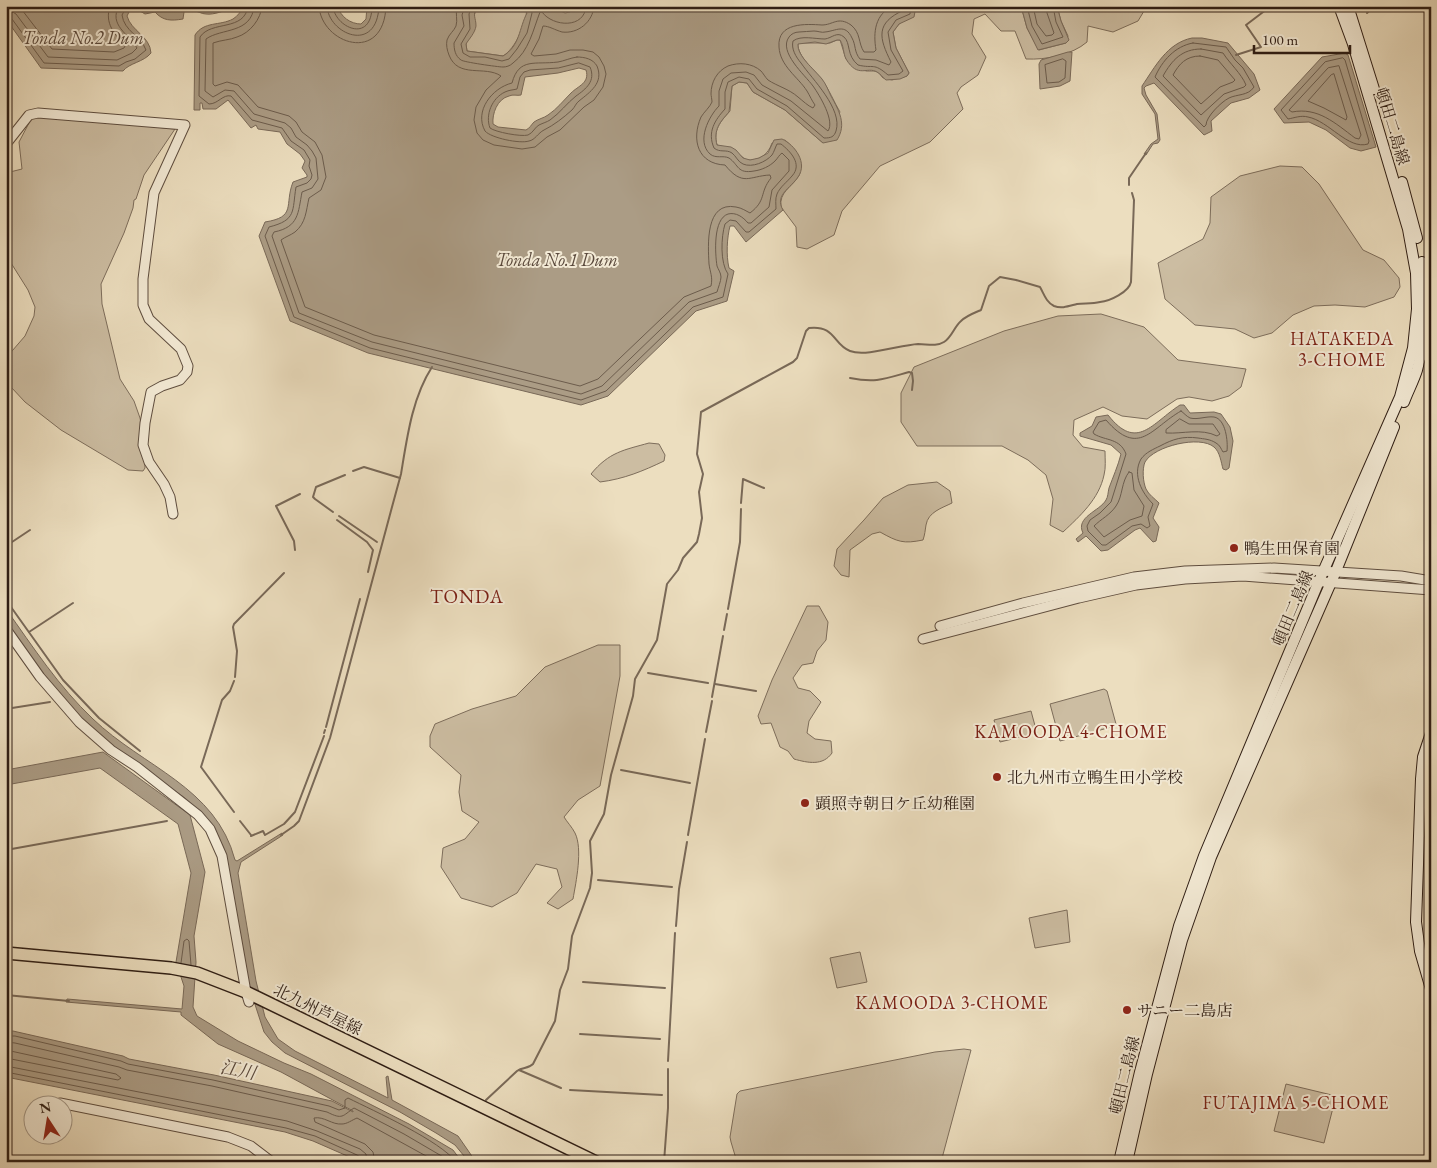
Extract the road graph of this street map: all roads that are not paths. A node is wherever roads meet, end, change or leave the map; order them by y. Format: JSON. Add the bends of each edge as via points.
{"nodes":[{"id":1,"x":1340,"y":6,"type":"edge"},
{"id":2,"x":1348,"y":6,"type":"edge"},
{"id":3,"x":6,"y":144,"type":"edge"},
{"id":4,"x":1421,"y":350,"type":"junction"},
{"id":5,"x":1431,"y":359,"type":"edge"},
{"id":6,"x":174,"y":514,"type":"dead end"},
{"id":7,"x":1324,"y":570,"type":"junction"},
{"id":8,"x":1336,"y":572,"type":"junction"},
{"id":9,"x":1319,"y":581,"type":"junction"},
{"id":10,"x":1331,"y":581,"type":"junction"},
{"id":11,"x":1431,"y":582,"type":"edge"},
{"id":12,"x":1431,"y":590,"type":"edge"},
{"id":13,"x":940,"y":626,"type":"dead end"},
{"id":14,"x":6,"y":629,"type":"edge"},
{"id":15,"x":923,"y":639,"type":"dead end"},
{"id":16,"x":1431,"y":733,"type":"edge"},
{"id":17,"x":6,"y":953,"type":"edge"},
{"id":18,"x":6,"y":960,"type":"edge"},
{"id":19,"x":173,"y":972,"type":"junction"},
{"id":20,"x":1431,"y":989,"type":"edge"},
{"id":21,"x":248,"y":997,"type":"junction"},
{"id":22,"x":72,"y":1106,"type":"edge"},
{"id":23,"x":272,"y":1162,"type":"edge"},
{"id":24,"x":580,"y":1162,"type":"edge"},
{"id":25,"x":596,"y":1162,"type":"edge"},
{"id":26,"x":1119,"y":1162,"type":"edge"},
{"id":27,"x":1126,"y":1162,"type":"edge"}],
"edges":[{"from":1,"to":7,"type":"main road","name":"頓田二島線","via":[[1408,229],[1416,274],[1417,309],[1413,348],[1400,398]]},
{"from":2,"to":4,"type":"main road","name":"頓田二島線","via":[[1415,226],[1423,272]]},
{"from":3,"to":6,"type":"street","via":[[29,115],[38,113],[185,126],[154,193],[143,279],[143,305],[149,319],[181,349],[188,366],[180,380],[151,392],[145,423],[143,445],[146,457],[170,497]]},
{"from":4,"to":5,"type":"main road"},
{"from":4,"to":8,"type":"main road","name":"頓田二島線","via":[[1417,370]]},
{"from":7,"to":8,"type":"street"},
{"from":7,"to":9,"type":"main road","name":"頓田二島線"},
{"from":7,"to":13,"type":"street","via":[[1185,571],[1134,577]]},
{"from":8,"to":10,"type":"main road","name":"頓田二島線"},
{"from":8,"to":11,"type":"street","via":[[1401,576]]},
{"from":9,"to":10,"type":"street"},
{"from":9,"to":15,"type":"street","via":[[1243,576],[1136,585]]},
{"from":9,"to":26,"type":"main road","name":"頓田二島線","via":[[1204,856],[1179,926]]},
{"from":10,"to":12,"type":"street"},
{"from":10,"to":27,"type":"main road","name":"頓田二島線","via":[[1211,857],[1182,940]]},
{"from":14,"to":21,"type":"street","via":[[40,677],[79,722],[191,809],[210,829],[222,856]]},
{"from":16,"to":20,"type":"main road","via":[[1423,757],[1421,779],[1416,922]]},
{"from":17,"to":19,"type":"main road","name":"北九州芦屋線"},
{"from":18,"to":19,"type":"main road","name":"北九州芦屋線"},
{"from":19,"to":21,"type":"main road","name":"北九州芦屋線","via":[[196,977]]},
{"from":21,"to":24,"type":"main road","name":"北九州芦屋線"},
{"from":21,"to":25,"type":"main road","name":"北九州芦屋線"},
{"from":22,"to":23,"type":"street","via":[[228,1138],[251,1146]]}]}
